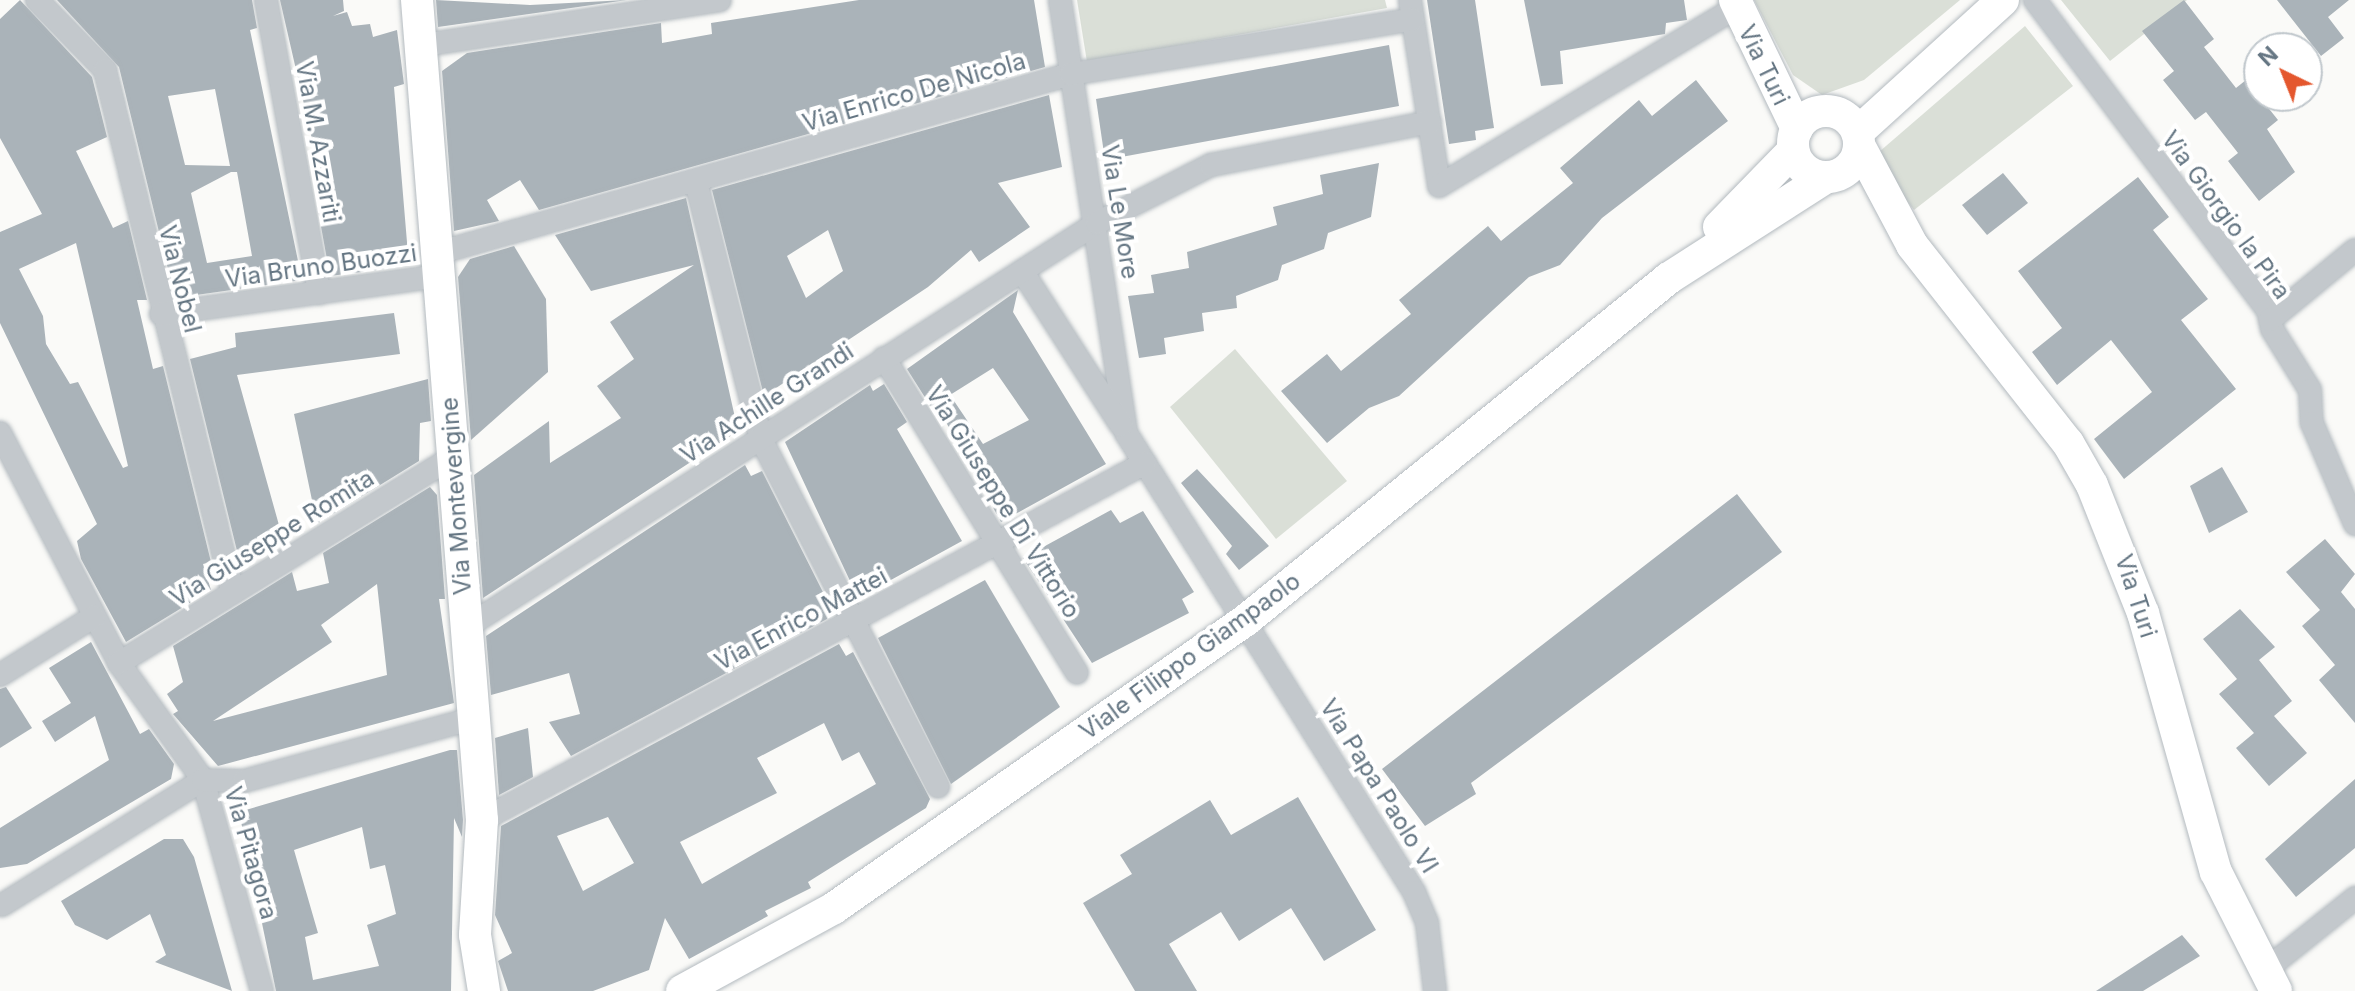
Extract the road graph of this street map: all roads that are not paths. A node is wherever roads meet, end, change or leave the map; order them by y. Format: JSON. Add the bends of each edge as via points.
{"nodes":[{"id":1,"x":37,"y":0,"type":"edge"},
{"id":2,"x":266,"y":0,"type":"edge"},
{"id":3,"x":417,"y":0,"type":"edge"},
{"id":4,"x":720,"y":0,"type":"edge"},
{"id":5,"x":1060,"y":0,"type":"edge"},
{"id":6,"x":2003,"y":0,"type":"edge"},
{"id":7,"x":2035,"y":0,"type":"edge"},
{"id":8,"x":1736,"y":3,"type":"edge"},
{"id":9,"x":1411,"y":9,"type":"edge"},
{"id":10,"x":424,"y":45,"type":"junction"},
{"id":11,"x":1071,"y":74,"type":"junction"},
{"id":12,"x":1430,"y":122,"type":"junction"},
{"id":13,"x":1851,"y":130,"type":"junction"},
{"id":14,"x":1795,"y":140,"type":"junction"},
{"id":15,"x":1830,"y":178,"type":"junction"},
{"id":16,"x":696,"y":182,"type":"junction"},
{"id":17,"x":1097,"y":223,"type":"junction"},
{"id":18,"x":1912,"y":245,"type":"junction"},
{"id":19,"x":2355,"y":250,"type":"edge"},
{"id":20,"x":439,"y":265,"type":"junction"},
{"id":21,"x":1022,"y":271,"type":"junction"},
{"id":22,"x":1669,"y":278,"type":"junction"},
{"id":23,"x":319,"y":293,"type":"junction"},
{"id":24,"x":161,"y":314,"type":"junction"},
{"id":25,"x":2270,"y":320,"type":"junction"},
{"id":26,"x":884,"y":358,"type":"junction"},
{"id":27,"x":0,"y":433,"type":"edge"},
{"id":28,"x":1126,"y":433,"type":"junction"},
{"id":29,"x":761,"y":439,"type":"junction"},
{"id":30,"x":452,"y":457,"type":"junction"},
{"id":31,"x":1145,"y":463,"type":"junction"},
{"id":32,"x":2355,"y":524,"type":"edge"},
{"id":33,"x":999,"y":542,"type":"junction"},
{"id":34,"x":233,"y":593,"type":"junction"},
{"id":35,"x":93,"y":617,"type":"junction"},
{"id":36,"x":853,"y":620,"type":"junction"},
{"id":37,"x":1246,"y":620,"type":"junction"},
{"id":38,"x":465,"y":628,"type":"junction"},
{"id":39,"x":119,"y":663,"type":"junction"},
{"id":40,"x":1077,"y":673,"type":"dead end"},
{"id":41,"x":0,"y":675,"type":"edge"},
{"id":42,"x":471,"y":719,"type":"junction"},
{"id":43,"x":203,"y":780,"type":"junction"},
{"id":44,"x":938,"y":787,"type":"dead end"},
{"id":45,"x":482,"y":820,"type":"junction"},
{"id":46,"x":2355,"y":898,"type":"edge"},
{"id":47,"x":2,"y":905,"type":"edge"},
{"id":48,"x":2270,"y":981,"type":"edge"},
{"id":49,"x":262,"y":991,"type":"edge"},
{"id":50,"x":484,"y":991,"type":"edge"},
{"id":51,"x":682,"y":991,"type":"edge"},
{"id":52,"x":1435,"y":991,"type":"edge"}],
"edges":[{"from":1,"to":24,"type":"street","name":"Via Nobel","via":[[105,70]]},
{"from":2,"to":23,"type":"street","name":"Via M. Azzariti"},
{"from":3,"to":10,"type":"street","name":"Via Montevergine"},
{"from":4,"to":10,"type":"street"},
{"from":5,"to":11,"type":"street","name":"Via Le More"},
{"from":6,"to":13,"type":"street"},
{"from":7,"to":25,"type":"street","name":"Via Giorgio la Pira"},
{"from":8,"to":12,"type":"street","via":[[1439,186]]},
{"from":8,"to":14,"type":"street","name":"Via Turi"},
{"from":9,"to":11,"type":"street","name":"Via Enrico De Nicola"},
{"from":9,"to":12,"type":"street"},
{"from":10,"to":20,"type":"street","name":"Via Montevergine"},
{"from":11,"to":16,"type":"street","name":"Via Enrico De Nicola"},
{"from":11,"to":17,"type":"street","name":"Via Le More"},
{"from":12,"to":17,"type":"street","name":"Via Achille Grandi","via":[[1211,165]]},
{"from":13,"to":14,"type":"street","via":[[1811,115]]},
{"from":13,"to":15,"type":"street","via":[[1849,169]]},
{"from":13,"to":18,"type":"street"},
{"from":14,"to":15,"type":"street","via":[[1800,165]]},
{"from":14,"to":22,"type":"street","name":"Viale Filippo Giampaolo"},
{"from":15,"to":18,"type":"street"},
{"from":15,"to":22,"type":"street","name":"Viale Filippo Giampaolo"},
{"from":16,"to":20,"type":"street","name":"Via Enrico De Nicola"},
{"from":16,"to":29,"type":"street"},
{"from":17,"to":21,"type":"street","name":"Via Achille Grandi"},
{"from":17,"to":28,"type":"street","name":"Via Le More"},
{"from":18,"to":48,"type":"street","name":"Via Turi","via":[[2068,443],[2092,485],[2143,613],[2216,872]]},
{"from":19,"to":25,"type":"street"},
{"from":20,"to":23,"type":"street","name":"Via Bruno Buozzi"},
{"from":20,"to":30,"type":"street","name":"Via Montevergine"},
{"from":21,"to":26,"type":"street","name":"Via Achille Grandi"},
{"from":21,"to":28,"type":"street","name":"Via Le More"},
{"from":22,"to":37,"type":"street","name":"Viale Filippo Giampaolo"},
{"from":23,"to":24,"type":"street","name":"Via Bruno Buozzi"},
{"from":24,"to":34,"type":"street","name":"Via Nobel"},
{"from":25,"to":32,"type":"street","name":"Via Giorgio la Pira","via":[[2310,390],[2312,423]]},
{"from":26,"to":29,"type":"street","name":"Via Achille Grandi"},
{"from":26,"to":33,"type":"street","name":"Via Giuseppe Di Vittorio"},
{"from":27,"to":35,"type":"street","name":"Via Pitagora"},
{"from":28,"to":31,"type":"street","name":"Via Le More"},
{"from":29,"to":36,"type":"street"},
{"from":29,"to":38,"type":"street","name":"Via Achille Grandi"},
{"from":30,"to":34,"type":"street","name":"Via Giuseppe Romita"},
{"from":30,"to":38,"type":"street","name":"Via Montevergine"},
{"from":31,"to":33,"type":"street","name":"Via Enrico Mattei"},
{"from":31,"to":37,"type":"street","name":"Via Le More"},
{"from":33,"to":36,"type":"street","name":"Via Enrico Mattei"},
{"from":33,"to":40,"type":"street","name":"Via Giuseppe Di Vittorio"},
{"from":34,"to":39,"type":"street","name":"Via Giuseppe Romita"},
{"from":35,"to":39,"type":"street","name":"Via Pitagora"},
{"from":35,"to":41,"type":"street"},
{"from":36,"to":44,"type":"street"},
{"from":36,"to":45,"type":"street","name":"Via Enrico Mattei"},
{"from":37,"to":51,"type":"street","name":"Viale Filippo Giampaolo","via":[[824,914]]},
{"from":37,"to":52,"type":"street","name":"Via Papa Paolo VI","via":[[1414,892],[1427,923]]},
{"from":38,"to":42,"type":"street","name":"Via Montevergine"},
{"from":39,"to":43,"type":"street","name":"Via Pitagora"},
{"from":42,"to":43,"type":"street","via":[[244,781]]},
{"from":42,"to":45,"type":"street","name":"Via Montevergine"},
{"from":43,"to":47,"type":"street"},
{"from":43,"to":49,"type":"street","name":"Via Pitagora"},
{"from":45,"to":50,"type":"street","name":"Via Montevergine","via":[[475,935]]},
{"from":46,"to":48,"type":"street"}]}
